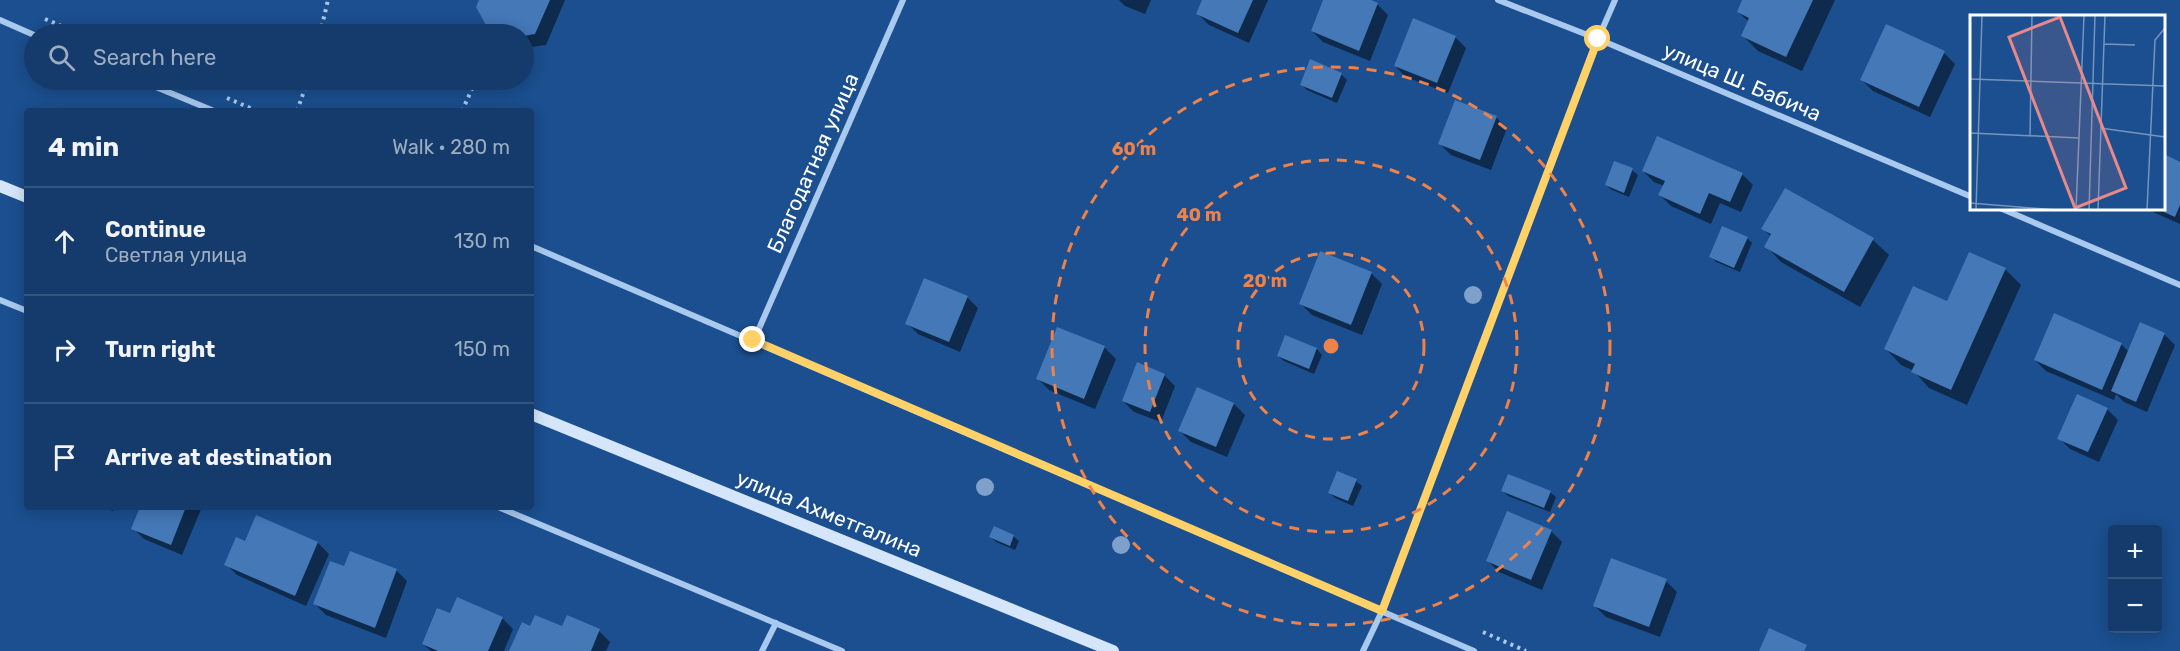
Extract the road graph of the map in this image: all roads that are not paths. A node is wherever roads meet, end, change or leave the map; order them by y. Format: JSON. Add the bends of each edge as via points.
{"nodes":[{"id":1,"x":903,"y":0,"type":"edge"},
{"id":2,"x":1498,"y":0,"type":"edge"},
{"id":3,"x":1615,"y":0,"type":"edge"},
{"id":4,"x":0,"y":20,"type":"edge"},
{"id":5,"x":24,"y":31,"type":"edge"},
{"id":6,"x":1598,"y":39,"type":"junction"},
{"id":7,"x":163,"y":90,"type":"edge"},
{"id":8,"x":207,"y":108,"type":"edge"},
{"id":9,"x":0,"y":186,"type":"edge"},
{"id":10,"x":24,"y":196,"type":"edge"},
{"id":11,"x":1970,"y":196,"type":"edge"},
{"id":12,"x":2005,"y":210,"type":"edge"},
{"id":13,"x":534,"y":247,"type":"edge"},
{"id":14,"x":2180,"y":285,"type":"edge"},
{"id":15,"x":0,"y":300,"type":"edge"},
{"id":16,"x":24,"y":310,"type":"edge"},
{"id":17,"x":753,"y":340,"type":"junction"},
{"id":18,"x":534,"y":415,"type":"edge"},
{"id":19,"x":505,"y":510,"type":"edge"},
{"id":20,"x":1382,"y":611,"type":"junction"},
{"id":21,"x":776,"y":623,"type":"junction"},
{"id":22,"x":762,"y":651,"type":"edge"},
{"id":23,"x":842,"y":651,"type":"edge"},
{"id":24,"x":1113,"y":651,"type":"edge"},
{"id":25,"x":1363,"y":651,"type":"edge"},
{"id":26,"x":1474,"y":651,"type":"edge"}],
"edges":[{"from":1,"to":17,"type":"street","name":"Благодатная улица"},
{"from":2,"to":6,"type":"street","name":"улица Ш. Бабича"},
{"from":3,"to":6,"type":"street"},
{"from":4,"to":5,"type":"street"},
{"from":6,"to":11,"type":"street","name":"улица Ш. Бабича"},
{"from":6,"to":20,"type":"street"},
{"from":7,"to":8,"type":"street"},
{"from":9,"to":10,"type":"main road"},
{"from":12,"to":14,"type":"street"},
{"from":13,"to":17,"type":"street"},
{"from":15,"to":16,"type":"street"},
{"from":17,"to":20,"type":"street"},
{"from":18,"to":24,"type":"main road","name":"улица Ахметгалина"},
{"from":19,"to":21,"type":"street"},
{"from":20,"to":25,"type":"street"},
{"from":20,"to":26,"type":"street"},
{"from":21,"to":22,"type":"street"},
{"from":21,"to":23,"type":"street"}]}
